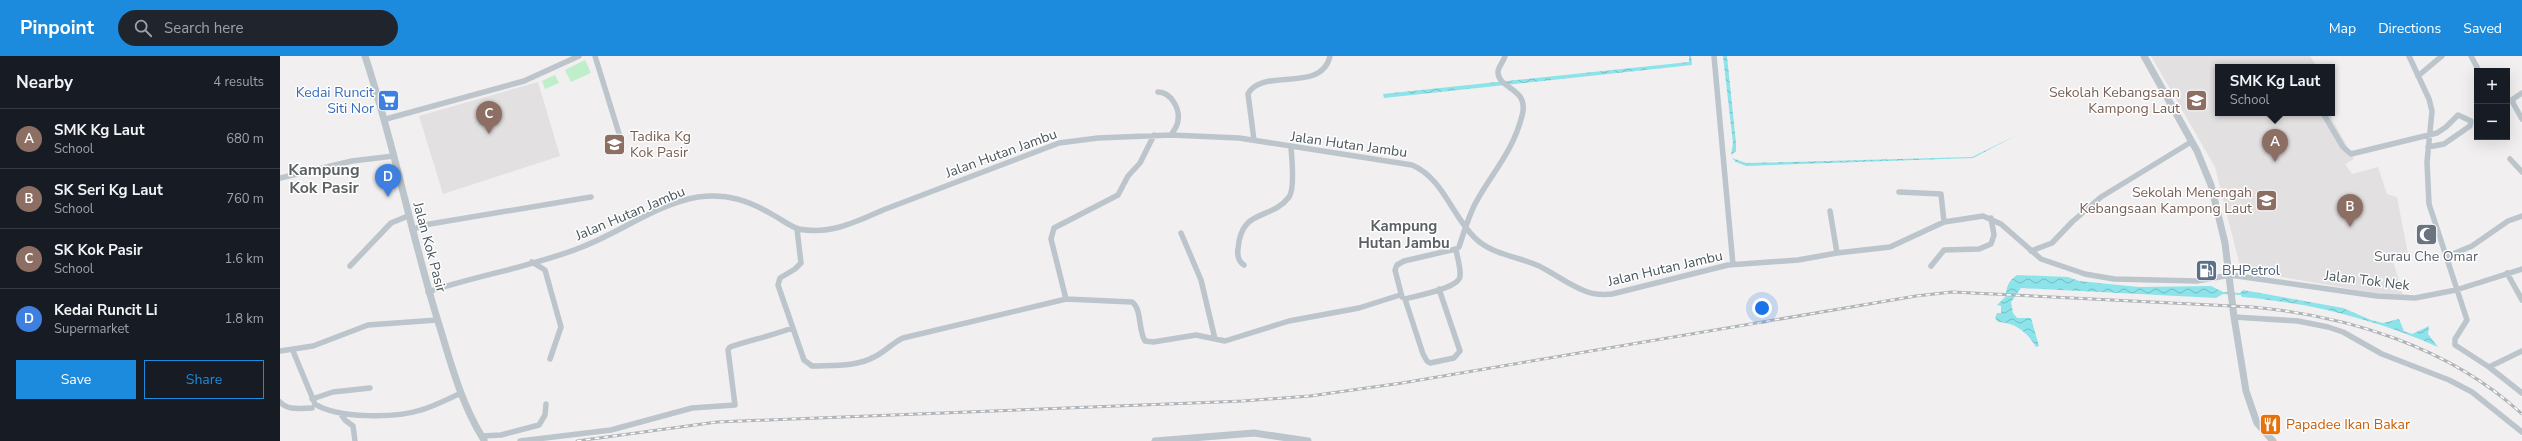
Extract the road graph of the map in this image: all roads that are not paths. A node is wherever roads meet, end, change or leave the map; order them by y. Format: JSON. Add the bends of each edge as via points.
{"nodes":[{"id":1,"x":365,"y":56,"type":"edge"},
{"id":2,"x":579,"y":56,"type":"edge"},
{"id":3,"x":595,"y":56,"type":"edge"},
{"id":4,"x":1331,"y":56,"type":"edge"},
{"id":5,"x":1506,"y":56,"type":"edge"},
{"id":6,"x":1714,"y":56,"type":"edge"},
{"id":7,"x":2144,"y":56,"type":"edge"},
{"id":8,"x":2409,"y":56,"type":"edge"},
{"id":9,"x":2442,"y":56,"type":"edge"},
{"id":10,"x":2471,"y":56,"type":"edge"},
{"id":11,"x":2477,"y":68,"type":"edge"},
{"id":12,"x":2418,"y":76,"type":"junction"},
{"id":13,"x":1158,"y":92,"type":"dead end"},
{"id":14,"x":2522,"y":93,"type":"edge"},
{"id":15,"x":2325,"y":116,"type":"edge"},
{"id":16,"x":386,"y":119,"type":"junction"},
{"id":17,"x":2522,"y":119,"type":"edge"},
{"id":18,"x":1154,"y":135,"type":"junction"},
{"id":19,"x":1171,"y":135,"type":"junction"},
{"id":20,"x":2430,"y":135,"type":"junction"},
{"id":21,"x":621,"y":140,"type":"dead end"},
{"id":22,"x":1254,"y":140,"type":"junction"},
{"id":23,"x":2191,"y":142,"type":"junction"},
{"id":24,"x":2428,"y":147,"type":"junction"},
{"id":25,"x":1291,"y":148,"type":"junction"},
{"id":26,"x":394,"y":156,"type":"junction"},
{"id":27,"x":2510,"y":159,"type":"dead end"},
{"id":28,"x":2522,"y":172,"type":"edge"},
{"id":29,"x":280,"y":178,"type":"edge"},
{"id":30,"x":1899,"y":192,"type":"dead end"},
{"id":31,"x":591,"y":197,"type":"dead end"},
{"id":32,"x":1830,"y":211,"type":"dead end"},
{"id":33,"x":408,"y":216,"type":"junction"},
{"id":34,"x":2522,"y":216,"type":"edge"},
{"id":35,"x":1991,"y":218,"type":"junction"},
{"id":36,"x":1944,"y":222,"type":"junction"},
{"id":37,"x":1465,"y":227,"type":"junction"},
{"id":38,"x":797,"y":229,"type":"junction"},
{"id":39,"x":412,"y":230,"type":"junction"},
{"id":40,"x":1181,"y":233,"type":"dead end"},
{"id":41,"x":1456,"y":249,"type":"junction"},
{"id":42,"x":2031,"y":251,"type":"junction"},
{"id":43,"x":1837,"y":253,"type":"junction"},
{"id":44,"x":2448,"y":256,"type":"junction"},
{"id":45,"x":532,"y":262,"type":"junction"},
{"id":46,"x":1244,"y":265,"type":"dead end"},
{"id":47,"x":1733,"y":265,"type":"junction"},
{"id":48,"x":350,"y":266,"type":"dead end"},
{"id":49,"x":1931,"y":266,"type":"dead end"},
{"id":50,"x":2522,"y":269,"type":"edge"},
{"id":51,"x":2507,"y":273,"type":"junction"},
{"id":52,"x":2230,"y":275,"type":"junction"},
{"id":53,"x":1439,"y":289,"type":"junction"},
{"id":54,"x":2456,"y":290,"type":"junction"},
{"id":55,"x":428,"y":292,"type":"junction"},
{"id":56,"x":1400,"y":295,"type":"junction"},
{"id":57,"x":1066,"y":299,"type":"junction"},
{"id":58,"x":1405,"y":299,"type":"junction"},
{"id":59,"x":2522,"y":300,"type":"edge"},
{"id":60,"x":2234,"y":313,"type":"junction"},
{"id":61,"x":437,"y":320,"type":"junction"},
{"id":62,"x":792,"y":328,"type":"junction"},
{"id":63,"x":1215,"y":339,"type":"junction"},
{"id":64,"x":280,"y":351,"type":"edge"},
{"id":65,"x":292,"y":351,"type":"junction"},
{"id":66,"x":2522,"y":352,"type":"edge"},
{"id":67,"x":550,"y":359,"type":"dead end"},
{"id":68,"x":2489,"y":367,"type":"junction"},
{"id":69,"x":370,"y":388,"type":"dead end"},
{"id":70,"x":461,"y":393,"type":"junction"},
{"id":71,"x":2522,"y":393,"type":"edge"},
{"id":72,"x":312,"y":398,"type":"junction"},
{"id":73,"x":280,"y":402,"type":"edge"},
{"id":74,"x":546,"y":404,"type":"dead end"},
{"id":75,"x":312,"y":408,"type":"dead end"},
{"id":76,"x":340,"y":413,"type":"junction"},
{"id":77,"x":2522,"y":432,"type":"edge"},
{"id":78,"x":484,"y":439,"type":"edge"},
{"id":79,"x":356,"y":441,"type":"edge"},
{"id":80,"x":520,"y":441,"type":"edge"},
{"id":81,"x":1155,"y":441,"type":"edge"},
{"id":82,"x":1308,"y":441,"type":"edge"},
{"id":83,"x":2273,"y":441,"type":"edge"}],
"edges":[{"from":1,"to":16,"type":"street","name":"Jalan Kok Pasir"},
{"from":2,"to":16,"type":"street","via":[[524,81]]},
{"from":3,"to":21,"type":"street"},
{"from":4,"to":22,"type":"street","via":[[1329,63],[1316,74],[1264,82],[1250,90],[1248,94]]},
{"from":5,"to":37,"type":"street","via":[[1498,70],[1501,80],[1521,97],[1522,115],[1505,159],[1476,203]]},
{"from":6,"to":47,"type":"street"},
{"from":7,"to":23,"type":"street"},
{"from":8,"to":12,"type":"street"},
{"from":9,"to":12,"type":"street"},
{"from":10,"to":11,"type":"street"},
{"from":12,"to":20,"type":"street","via":[[2432,111]]},
{"from":13,"to":19,"type":"street","via":[[1168,95],[1176,108],[1178,122]]},
{"from":14,"to":17,"type":"street","via":[[2513,99]]},
{"from":15,"to":20,"type":"street","via":[[2343,147],[2351,154]]},
{"from":16,"to":26,"type":"street","name":"Jalan Kok Pasir"},
{"from":18,"to":19,"type":"street","name":"Jalan Hutan Jambu"},
{"from":18,"to":38,"type":"street","name":"Jalan Hutan Jambu","via":[[1059,143],[843,227],[822,230]]},
{"from":18,"to":57,"type":"street","via":[[1140,163],[1128,176],[1118,195],[1054,228],[1051,239]]},
{"from":19,"to":22,"type":"street","name":"Jalan Hutan Jambu"},
{"from":20,"to":24,"type":"street"},
{"from":20,"to":24,"type":"street","via":[[2446,127],[2458,115],[2472,122],[2447,142]]},
{"from":22,"to":25,"type":"street","name":"Jalan Hutan Jambu"},
{"from":23,"to":42,"type":"street","via":[[2101,197],[2052,243]]},
{"from":23,"to":52,"type":"street","via":[[2211,185],[2226,243]]},
{"from":24,"to":44,"type":"street","via":[[2426,178],[2429,204],[2433,221]]},
{"from":25,"to":37,"type":"street","name":"Jalan Hutan Jambu","via":[[1391,161],[1421,169],[1434,181]]},
{"from":25,"to":46,"type":"street","via":[[1291,193],[1285,201],[1245,225],[1237,251],[1239,260]]},
{"from":26,"to":29,"type":"street","via":[[352,161]]},
{"from":26,"to":33,"type":"street","name":"Jalan Kok Pasir"},
{"from":27,"to":28,"type":"street"},
{"from":30,"to":36,"type":"street","via":[[1941,194]]},
{"from":31,"to":39,"type":"street","via":[[424,225]]},
{"from":32,"to":43,"type":"street"},
{"from":33,"to":39,"type":"street","name":"Jalan Kok Pasir"},
{"from":33,"to":48,"type":"street","via":[[391,223]]},
{"from":34,"to":44,"type":"street","via":[[2508,221],[2472,246]]},
{"from":35,"to":36,"type":"street","name":"Jalan Hutan Jambu","via":[[1983,216]]},
{"from":35,"to":42,"type":"street"},
{"from":35,"to":49,"type":"street","via":[[1994,235],[1991,244],[1979,248],[1944,250]]},
{"from":36,"to":43,"type":"street","name":"Jalan Hutan Jambu","via":[[1890,247]]},
{"from":37,"to":41,"type":"street","via":[[1460,247]]},
{"from":37,"to":47,"type":"street","name":"Jalan Hutan Jambu","via":[[1484,246],[1539,266],[1584,291],[1598,295]]},
{"from":38,"to":45,"type":"street","name":"Jalan Hutan Jambu","via":[[751,203],[731,196],[716,195],[682,201],[581,248]]},
{"from":38,"to":62,"type":"street","via":[[800,263],[795,270],[780,278],[778,285]]},
{"from":39,"to":55,"type":"street","name":"Jalan Kok Pasir"},
{"from":40,"to":63,"type":"street","via":[[1201,280]]},
{"from":41,"to":53,"type":"street","via":[[1460,277],[1458,282]]},
{"from":41,"to":56,"type":"street","via":[[1404,261],[1397,265],[1395,270]]},
{"from":42,"to":52,"type":"street","via":[[2050,262],[2085,274],[2114,279],[2197,281]]},
{"from":43,"to":47,"type":"street","name":"Jalan Hutan Jambu","via":[[1798,260]]},
{"from":44,"to":54,"type":"street"},
{"from":45,"to":55,"type":"street","name":"Jalan Hutan Jambu"},
{"from":45,"to":67,"type":"street","via":[[545,270],[558,313],[560,327]]},
{"from":50,"to":51,"type":"street","name":"Jalan Tok Nek"},
{"from":51,"to":54,"type":"street","name":"Jalan Tok Nek"},
{"from":51,"to":59,"type":"street"},
{"from":52,"to":54,"type":"street","name":"Jalan Tok Nek","via":[[2393,298],[2415,298]]},
{"from":52,"to":60,"type":"street"},
{"from":53,"to":58,"type":"street"},
{"from":53,"to":58,"type":"street","via":[[1460,351],[1454,358],[1427,362]]},
{"from":54,"to":68,"type":"street","via":[[2468,320],[2455,339],[2455,345]]},
{"from":55,"to":61,"type":"street","name":"Jalan Kok Pasir"},
{"from":56,"to":58,"type":"street"},
{"from":56,"to":63,"type":"street","via":[[1359,308],[1289,321],[1232,340]]},
{"from":57,"to":62,"type":"street","via":[[903,338],[861,364],[809,365],[804,360]]},
{"from":57,"to":63,"type":"street","via":[[1132,302],[1136,306],[1142,336],[1148,342],[1196,335]]},
{"from":60,"to":77,"type":"street","via":[[2298,321],[2343,332],[2382,354],[2449,380],[2472,392]]},
{"from":60,"to":83,"type":"street","via":[[2240,360],[2251,408],[2257,422]]},
{"from":61,"to":65,"type":"street","via":[[368,325],[319,344]]},
{"from":61,"to":70,"type":"street","name":"Jalan Kok Pasir"},
{"from":62,"to":80,"type":"street","via":[[730,347],[728,355],[736,397],[735,405],[685,409],[611,430]]},
{"from":64,"to":65,"type":"street"},
{"from":65,"to":72,"type":"street"},
{"from":66,"to":68,"type":"street"},
{"from":68,"to":71,"type":"street"},
{"from":69,"to":72,"type":"street","via":[[333,392]]},
{"from":70,"to":76,"type":"street","via":[[406,414]]},
{"from":70,"to":78,"type":"street","name":"Jalan Kok Pasir"},
{"from":72,"to":76,"type":"street","via":[[320,408]]},
{"from":73,"to":75,"type":"street","via":[[293,408]]},
{"from":74,"to":78,"type":"street","via":[[545,415],[539,425]]},
{"from":76,"to":79,"type":"street","via":[[344,420],[353,426]]},
{"from":81,"to":82,"type":"street","via":[[1254,433]]}]}
